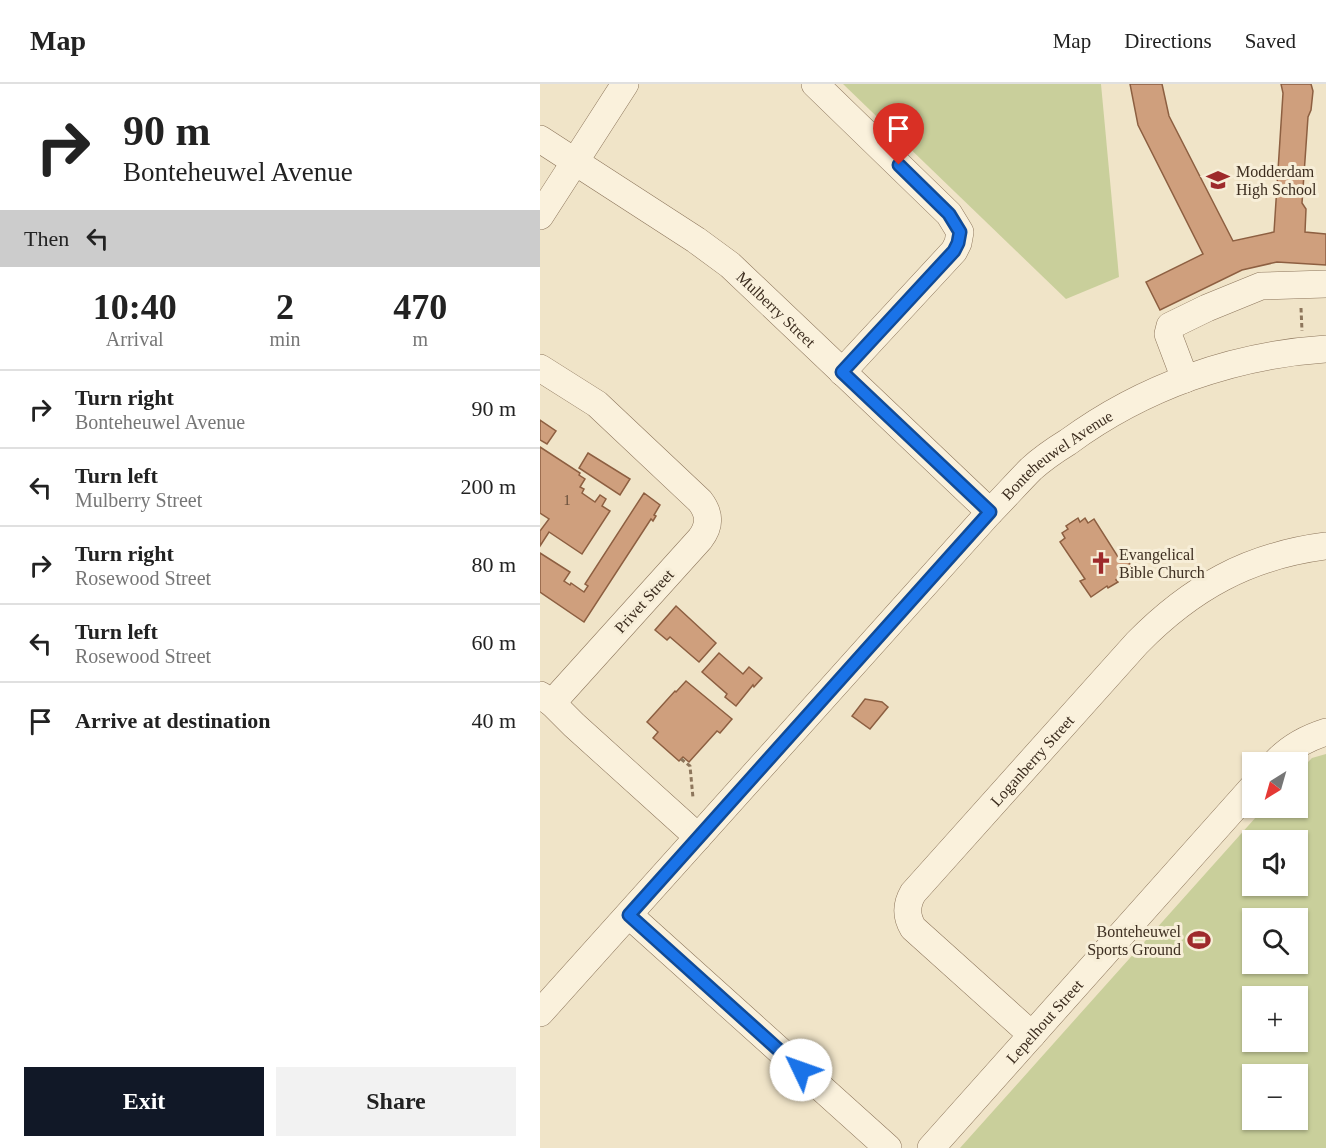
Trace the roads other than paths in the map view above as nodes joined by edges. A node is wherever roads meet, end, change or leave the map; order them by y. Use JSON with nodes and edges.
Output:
{"nodes":[{"id":1,"x":625,"y":84,"type":"edge"},
{"id":2,"x":815,"y":84,"type":"edge"},
{"id":3,"x":540,"y":139,"type":"edge"},
{"id":4,"x":575,"y":161,"type":"junction"},
{"id":5,"x":540,"y":216,"type":"edge"},
{"id":6,"x":1326,"y":284,"type":"edge"},
{"id":7,"x":1326,"y":349,"type":"edge"},
{"id":8,"x":540,"y":368,"type":"edge"},
{"id":9,"x":842,"y":372,"type":"junction"},
{"id":10,"x":1185,"y":380,"type":"junction"},
{"id":11,"x":990,"y":512,"type":"junction"},
{"id":12,"x":1326,"y":546,"type":"edge"},
{"id":13,"x":546,"y":699,"type":"edge"},
{"id":14,"x":1326,"y":732,"type":"edge"},
{"id":15,"x":1287,"y":752,"type":"edge"},
{"id":16,"x":1242,"y":799,"type":"edge"},
{"id":17,"x":698,"y":837,"type":"junction"},
{"id":18,"x":629,"y":915,"type":"junction"},
{"id":19,"x":546,"y":995,"type":"edge"},
{"id":20,"x":1032,"y":1035,"type":"junction"},
{"id":21,"x":888,"y":1148,"type":"edge"},
{"id":22,"x":931,"y":1148,"type":"edge"}],
"edges":[{"from":1,"to":4,"type":"street"},
{"from":2,"to":9,"type":"street"},
{"from":3,"to":4,"type":"street","name":"Mulberry Street"},
{"from":4,"to":5,"type":"street"},
{"from":4,"to":9,"type":"street","name":"Mulberry Street"},
{"from":6,"to":10,"type":"street"},
{"from":7,"to":10,"type":"street","name":"Bonteheuwel Avenue"},
{"from":8,"to":13,"type":"street","name":"Privet Street"},
{"from":9,"to":11,"type":"street","name":"Mulberry Street"},
{"from":10,"to":11,"type":"street","name":"Bonteheuwel Avenue"},
{"from":11,"to":17,"type":"street","name":"Bonteheuwel Avenue"},
{"from":12,"to":20,"type":"street","name":"Loganberry Street"},
{"from":13,"to":17,"type":"street","name":"Privet Street"},
{"from":14,"to":15,"type":"street"},
{"from":16,"to":20,"type":"street","name":"Lepelhout Street"},
{"from":17,"to":18,"type":"street","name":"Bonteheuwel Avenue"},
{"from":18,"to":19,"type":"street","name":"Bonteheuwel Avenue"},
{"from":18,"to":21,"type":"street"},
{"from":20,"to":22,"type":"street","name":"Lepelhout Street"}]}
